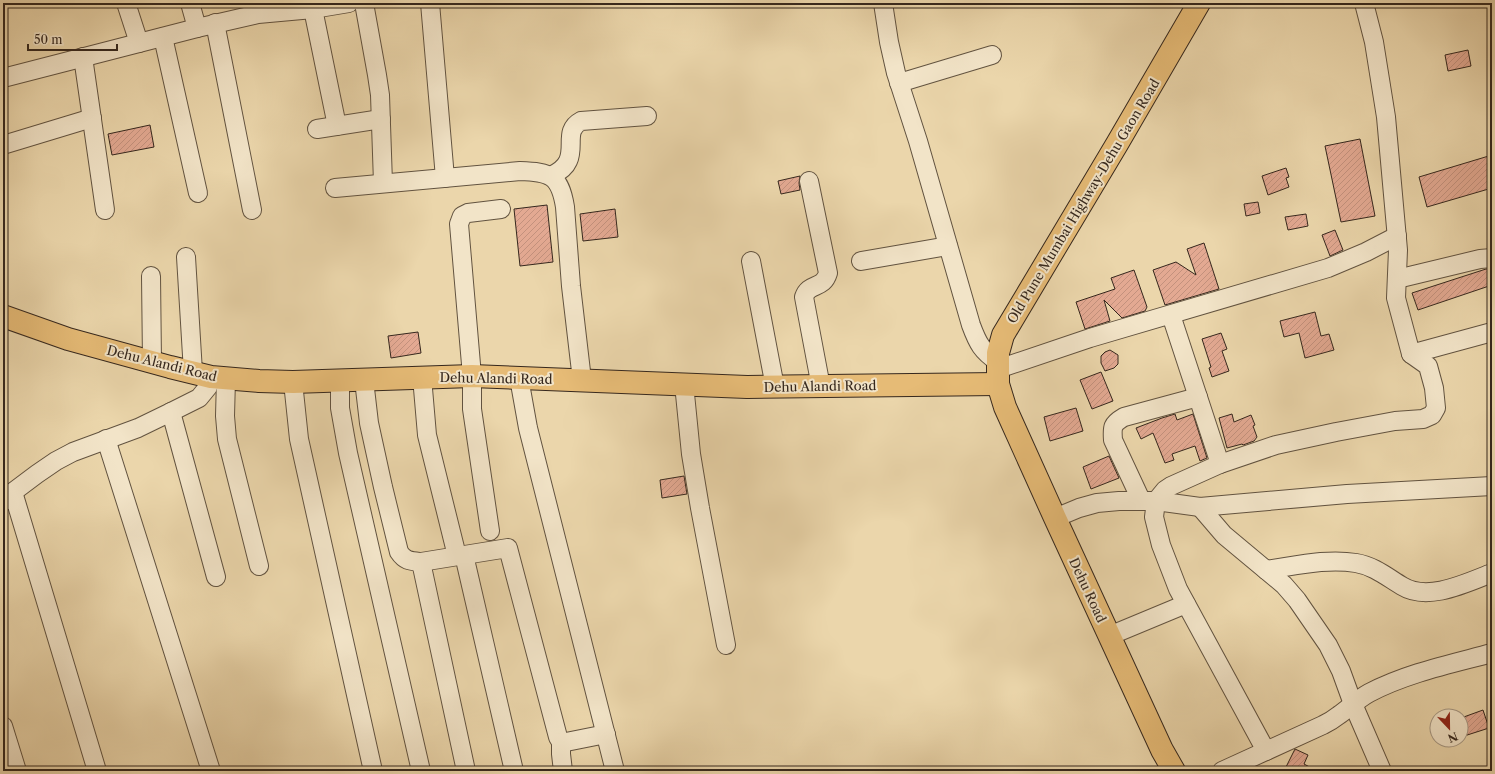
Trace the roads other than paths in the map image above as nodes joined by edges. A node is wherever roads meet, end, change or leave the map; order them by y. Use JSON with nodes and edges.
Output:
{"nodes":[{"id":1,"x":126,"y":3,"type":"edge"},
{"id":2,"x":190,"y":3,"type":"edge"},
{"id":3,"x":349,"y":3,"type":"edge"},
{"id":4,"x":364,"y":3,"type":"edge"},
{"id":5,"x":430,"y":3,"type":"edge"},
{"id":6,"x":883,"y":3,"type":"edge"},
{"id":7,"x":1199,"y":3,"type":"edge"},
{"id":8,"x":1364,"y":3,"type":"edge"},
{"id":9,"x":256,"y":8,"type":"edge"},
{"id":10,"x":313,"y":10,"type":"junction"},
{"id":11,"x":215,"y":24,"type":"junction"},
{"id":12,"x":197,"y":28,"type":"junction"},
{"id":13,"x":163,"y":37,"type":"junction"},
{"id":14,"x":139,"y":43,"type":"junction"},
{"id":15,"x":992,"y":55,"type":"dead end"},
{"id":16,"x":83,"y":57,"type":"junction"},
{"id":17,"x":3,"y":78,"type":"edge"},
{"id":18,"x":899,"y":83,"type":"junction"},
{"id":19,"x":647,"y":116,"type":"dead end"},
{"id":20,"x":92,"y":118,"type":"junction"},
{"id":21,"x":381,"y":119,"type":"junction"},
{"id":22,"x":337,"y":126,"type":"junction"},
{"id":23,"x":317,"y":129,"type":"dead end"},
{"id":24,"x":3,"y":145,"type":"edge"},
{"id":25,"x":551,"y":176,"type":"junction"},
{"id":26,"x":445,"y":178,"type":"junction"},
{"id":27,"x":809,"y":181,"type":"dead end"},
{"id":28,"x":383,"y":183,"type":"junction"},
{"id":29,"x":335,"y":188,"type":"dead end"},
{"id":30,"x":198,"y":193,"type":"dead end"},
{"id":31,"x":501,"y":209,"type":"dead end"},
{"id":32,"x":105,"y":210,"type":"dead end"},
{"id":33,"x":252,"y":210,"type":"dead end"},
{"id":34,"x":1397,"y":236,"type":"junction"},
{"id":35,"x":948,"y":246,"type":"junction"},
{"id":36,"x":186,"y":257,"type":"dead end"},
{"id":37,"x":1492,"y":258,"type":"edge"},
{"id":38,"x":751,"y":261,"type":"dead end"},
{"id":39,"x":861,"y":261,"type":"dead end"},
{"id":40,"x":151,"y":276,"type":"dead end"},
{"id":41,"x":1397,"y":278,"type":"junction"},
{"id":42,"x":1171,"y":315,"type":"junction"},
{"id":43,"x":3,"y":316,"type":"edge"},
{"id":44,"x":1492,"y":332,"type":"edge"},
{"id":45,"x":1411,"y":354,"type":"junction"},
{"id":46,"x":152,"y":362,"type":"junction"},
{"id":47,"x":998,"y":372,"type":"junction"},
{"id":48,"x":210,"y":376,"type":"junction"},
{"id":49,"x":472,"y":376,"type":"junction"},
{"id":50,"x":422,"y":377,"type":"junction"},
{"id":51,"x":518,"y":378,"type":"junction"},
{"id":52,"x":340,"y":380,"type":"junction"},
{"id":53,"x":364,"y":380,"type":"junction"},
{"id":54,"x":582,"y":380,"type":"junction"},
{"id":55,"x":293,"y":382,"type":"junction"},
{"id":56,"x":684,"y":384,"type":"junction"},
{"id":57,"x":775,"y":387,"type":"junction"},
{"id":58,"x":821,"y":387,"type":"junction"},
{"id":59,"x":1198,"y":397,"type":"junction"},
{"id":60,"x":1005,"y":407,"type":"joint"},
{"id":61,"x":172,"y":412,"type":"junction"},
{"id":62,"x":106,"y":438,"type":"junction"},
{"id":63,"x":1220,"y":464,"type":"junction"},
{"id":64,"x":1492,"y":486,"type":"edge"},
{"id":65,"x":8,"y":497,"type":"edge"},
{"id":66,"x":1149,"y":501,"type":"junction"},
{"id":67,"x":1200,"y":507,"type":"junction"},
{"id":68,"x":1055,"y":518,"type":"junction"},
{"id":69,"x":490,"y":531,"type":"dead end"},
{"id":70,"x":461,"y":556,"type":"junction"},
{"id":71,"x":421,"y":562,"type":"junction"},
{"id":72,"x":259,"y":566,"type":"dead end"},
{"id":73,"x":1266,"y":570,"type":"junction"},
{"id":74,"x":1492,"y":573,"type":"edge"},
{"id":75,"x":216,"y":577,"type":"dead end"},
{"id":76,"x":1186,"y":604,"type":"junction"},
{"id":77,"x":1109,"y":636,"type":"junction"},
{"id":78,"x":726,"y":646,"type":"dead end"},
{"id":79,"x":1492,"y":653,"type":"edge"},
{"id":80,"x":1353,"y":704,"type":"junction"},
{"id":81,"x":3,"y":726,"type":"edge"},
{"id":82,"x":606,"y":734,"type":"junction"},
{"id":83,"x":561,"y":742,"type":"junction"},
{"id":84,"x":1266,"y":751,"type":"junction"},
{"id":85,"x":17,"y":771,"type":"edge"},
{"id":86,"x":97,"y":771,"type":"edge"},
{"id":87,"x":211,"y":771,"type":"edge"},
{"id":88,"x":373,"y":771,"type":"edge"},
{"id":89,"x":422,"y":771,"type":"edge"},
{"id":90,"x":466,"y":771,"type":"edge"},
{"id":91,"x":514,"y":771,"type":"edge"},
{"id":92,"x":563,"y":771,"type":"edge"},
{"id":93,"x":615,"y":771,"type":"edge"},
{"id":94,"x":1174,"y":771,"type":"edge"},
{"id":95,"x":1222,"y":771,"type":"edge"},
{"id":96,"x":1382,"y":771,"type":"edge"}],
"edges":[{"from":1,"to":14,"type":"street"},
{"from":2,"to":12,"type":"street"},
{"from":3,"to":10,"type":"street"},
{"from":4,"to":21,"type":"street"},
{"from":5,"to":26,"type":"street"},
{"from":6,"to":18,"type":"street"},
{"from":7,"to":47,"type":"main road","name":"Old Pune Mumbai Highway-Dehu Gaon Road"},
{"from":8,"to":34,"type":"street"},
{"from":9,"to":10,"type":"street"},
{"from":9,"to":11,"type":"street"},
{"from":10,"to":22,"type":"street"},
{"from":11,"to":12,"type":"street"},
{"from":11,"to":33,"type":"street"},
{"from":12,"to":13,"type":"street"},
{"from":13,"to":14,"type":"street"},
{"from":13,"to":30,"type":"street"},
{"from":14,"to":16,"type":"street"},
{"from":15,"to":18,"type":"street"},
{"from":16,"to":17,"type":"street"},
{"from":16,"to":20,"type":"street"},
{"from":18,"to":35,"type":"street"},
{"from":19,"to":25,"type":"street"},
{"from":20,"to":24,"type":"street"},
{"from":20,"to":32,"type":"street"},
{"from":21,"to":22,"type":"street"},
{"from":21,"to":28,"type":"street"},
{"from":22,"to":23,"type":"street"},
{"from":25,"to":26,"type":"street"},
{"from":25,"to":54,"type":"street"},
{"from":26,"to":28,"type":"street"},
{"from":27,"to":58,"type":"street"},
{"from":28,"to":29,"type":"street"},
{"from":31,"to":49,"type":"street"},
{"from":34,"to":41,"type":"street"},
{"from":34,"to":42,"type":"street"},
{"from":35,"to":39,"type":"street"},
{"from":35,"to":47,"type":"street"},
{"from":36,"to":48,"type":"street"},
{"from":37,"to":41,"type":"street"},
{"from":38,"to":57,"type":"street"},
{"from":40,"to":46,"type":"street"},
{"from":41,"to":45,"type":"street"},
{"from":42,"to":47,"type":"street"},
{"from":42,"to":59,"type":"street"},
{"from":43,"to":46,"type":"main road","name":"Dehu Alandi Road"},
{"from":44,"to":45,"type":"street"},
{"from":45,"to":63,"type":"street"},
{"from":46,"to":48,"type":"main road","name":"Dehu Alandi Road"},
{"from":47,"to":58,"type":"main road","name":"Dehu Alandi Road"},
{"from":47,"to":60,"type":"main road","name":"Old Pune Mumbai Highway-Dehu Gaon Road"},
{"from":48,"to":55,"type":"main road","name":"Dehu Alandi Road"},
{"from":48,"to":61,"type":"street"},
{"from":48,"to":72,"type":"street"},
{"from":49,"to":50,"type":"main road","name":"Dehu Alandi Road"},
{"from":49,"to":51,"type":"main road","name":"Dehu Alandi Road"},
{"from":49,"to":69,"type":"street"},
{"from":50,"to":53,"type":"main road","name":"Dehu Alandi Road"},
{"from":50,"to":70,"type":"street"},
{"from":51,"to":54,"type":"main road","name":"Dehu Alandi Road"},
{"from":51,"to":82,"type":"street"},
{"from":52,"to":53,"type":"main road","name":"Dehu Alandi Road"},
{"from":52,"to":55,"type":"main road","name":"Dehu Alandi Road"},
{"from":52,"to":89,"type":"street"},
{"from":53,"to":71,"type":"street"},
{"from":54,"to":56,"type":"main road","name":"Dehu Alandi Road"},
{"from":55,"to":88,"type":"street"},
{"from":56,"to":57,"type":"main road","name":"Dehu Alandi Road"},
{"from":56,"to":78,"type":"street"},
{"from":57,"to":58,"type":"main road","name":"Dehu Alandi Road"},
{"from":59,"to":63,"type":"street"},
{"from":59,"to":66,"type":"street"},
{"from":60,"to":68,"type":"main road","name":"Dehu Road"},
{"from":61,"to":62,"type":"street"},
{"from":61,"to":75,"type":"street"},
{"from":62,"to":65,"type":"street"},
{"from":62,"to":87,"type":"street"},
{"from":63,"to":66,"type":"street"},
{"from":64,"to":67,"type":"street"},
{"from":65,"to":86,"type":"street"},
{"from":66,"to":67,"type":"street"},
{"from":66,"to":68,"type":"street"},
{"from":66,"to":76,"type":"street"},
{"from":67,"to":73,"type":"street"},
{"from":68,"to":77,"type":"main road","name":"Dehu Road"},
{"from":70,"to":71,"type":"street"},
{"from":70,"to":83,"type":"street"},
{"from":70,"to":91,"type":"street"},
{"from":71,"to":90,"type":"street"},
{"from":73,"to":74,"type":"street"},
{"from":73,"to":80,"type":"street"},
{"from":76,"to":77,"type":"street"},
{"from":76,"to":84,"type":"street"},
{"from":77,"to":94,"type":"main road","name":"Dehu Road"},
{"from":79,"to":80,"type":"street"},
{"from":80,"to":84,"type":"street"},
{"from":80,"to":96,"type":"street"},
{"from":81,"to":85,"type":"street"},
{"from":82,"to":83,"type":"street"},
{"from":82,"to":93,"type":"street"},
{"from":83,"to":92,"type":"street"},
{"from":84,"to":95,"type":"street"}]}
